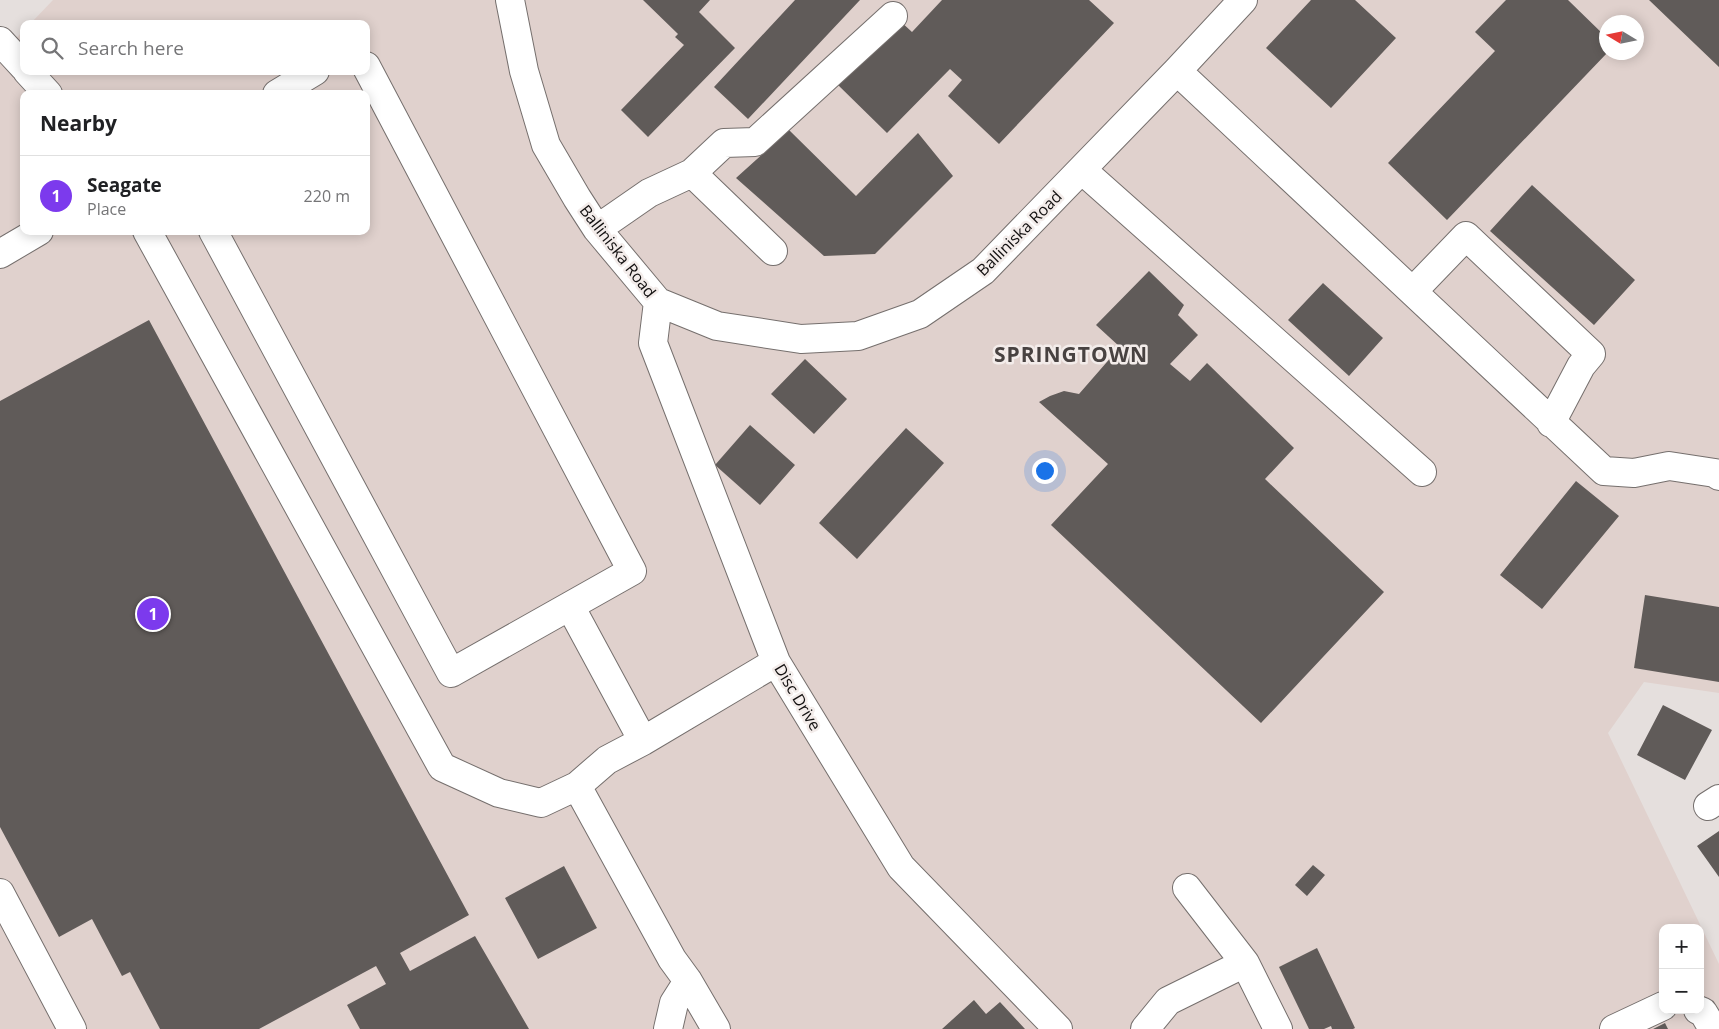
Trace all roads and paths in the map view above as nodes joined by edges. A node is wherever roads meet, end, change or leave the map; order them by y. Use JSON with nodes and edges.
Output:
{"nodes":[{"id":1,"x":510,"y":0,"type":"edge"},
{"id":2,"x":1243,"y":0,"type":"edge"},
{"id":3,"x":893,"y":16,"type":"dead end"},
{"id":4,"x":0,"y":41,"type":"edge"},
{"id":5,"x":20,"y":63,"type":"edge"},
{"id":6,"x":1177,"y":71,"type":"junction"},
{"id":7,"x":370,"y":74,"type":"edge"},
{"id":8,"x":31,"y":75,"type":"edge"},
{"id":9,"x":308,"y":75,"type":"edge"},
{"id":10,"x":44,"y":90,"type":"edge"},
{"id":11,"x":284,"y":90,"type":"edge"},
{"id":12,"x":1082,"y":170,"type":"junction"},
{"id":13,"x":692,"y":173,"type":"junction"},
{"id":14,"x":597,"y":229,"type":"junction"},
{"id":15,"x":32,"y":235,"type":"edge"},
{"id":16,"x":149,"y":235,"type":"edge"},
{"id":17,"x":215,"y":235,"type":"edge"},
{"id":18,"x":773,"y":251,"type":"dead end"},
{"id":19,"x":0,"y":254,"type":"edge"},
{"id":20,"x":1413,"y":290,"type":"junction"},
{"id":21,"x":658,"y":302,"type":"junction"},
{"id":22,"x":1551,"y":423,"type":"junction"},
{"id":23,"x":1422,"y":472,"type":"dead end"},
{"id":24,"x":1719,"y":476,"type":"edge"},
{"id":25,"x":570,"y":606,"type":"junction"},
{"id":26,"x":776,"y":662,"type":"junction"},
{"id":27,"x":643,"y":741,"type":"junction"},
{"id":28,"x":577,"y":786,"type":"junction"},
{"id":29,"x":1187,"y":888,"type":"dead end"},
{"id":30,"x":0,"y":893,"type":"edge"},
{"id":31,"x":1245,"y":963,"type":"junction"},
{"id":32,"x":688,"y":982,"type":"junction"},
{"id":33,"x":1659,"y":1008,"type":"edge"},
{"id":34,"x":1704,"y":1014,"type":"edge"},
{"id":35,"x":72,"y":1029,"type":"edge"},
{"id":36,"x":668,"y":1029,"type":"edge"},
{"id":37,"x":716,"y":1029,"type":"edge"},
{"id":38,"x":1058,"y":1029,"type":"edge"},
{"id":39,"x":1145,"y":1029,"type":"edge"},
{"id":40,"x":1278,"y":1029,"type":"edge"},
{"id":41,"x":1614,"y":1029,"type":"edge"},
{"id":42,"x":1713,"y":1029,"type":"edge"}],
"edges":[{"from":1,"to":14,"type":"street","name":"Balliniska Road"},
{"from":2,"to":6,"type":"street","name":"Balliniska Road"},
{"from":3,"to":13,"type":"street"},
{"from":4,"to":5,"type":"street"},
{"from":6,"to":12,"type":"street","name":"Balliniska Road"},
{"from":6,"to":20,"type":"street"},
{"from":7,"to":25,"type":"street"},
{"from":8,"to":10,"type":"street"},
{"from":9,"to":11,"type":"street"},
{"from":12,"to":21,"type":"street","name":"Balliniska Road"},
{"from":12,"to":23,"type":"street"},
{"from":13,"to":14,"type":"street"},
{"from":13,"to":18,"type":"street"},
{"from":14,"to":21,"type":"street","name":"Balliniska Road"},
{"from":15,"to":19,"type":"street"},
{"from":16,"to":28,"type":"street"},
{"from":17,"to":25,"type":"street"},
{"from":20,"to":22,"type":"street"},
{"from":20,"to":22,"type":"street"},
{"from":21,"to":26,"type":"street","name":"Disc Drive"},
{"from":22,"to":24,"type":"street"},
{"from":25,"to":27,"type":"street"},
{"from":26,"to":27,"type":"street"},
{"from":26,"to":38,"type":"street","name":"Disc Drive"},
{"from":27,"to":28,"type":"street"},
{"from":28,"to":32,"type":"street"},
{"from":29,"to":31,"type":"street"},
{"from":30,"to":35,"type":"street"},
{"from":31,"to":39,"type":"street"},
{"from":31,"to":40,"type":"street"},
{"from":32,"to":36,"type":"street"},
{"from":32,"to":37,"type":"street"},
{"from":33,"to":41,"type":"street"},
{"from":34,"to":42,"type":"street"}]}
